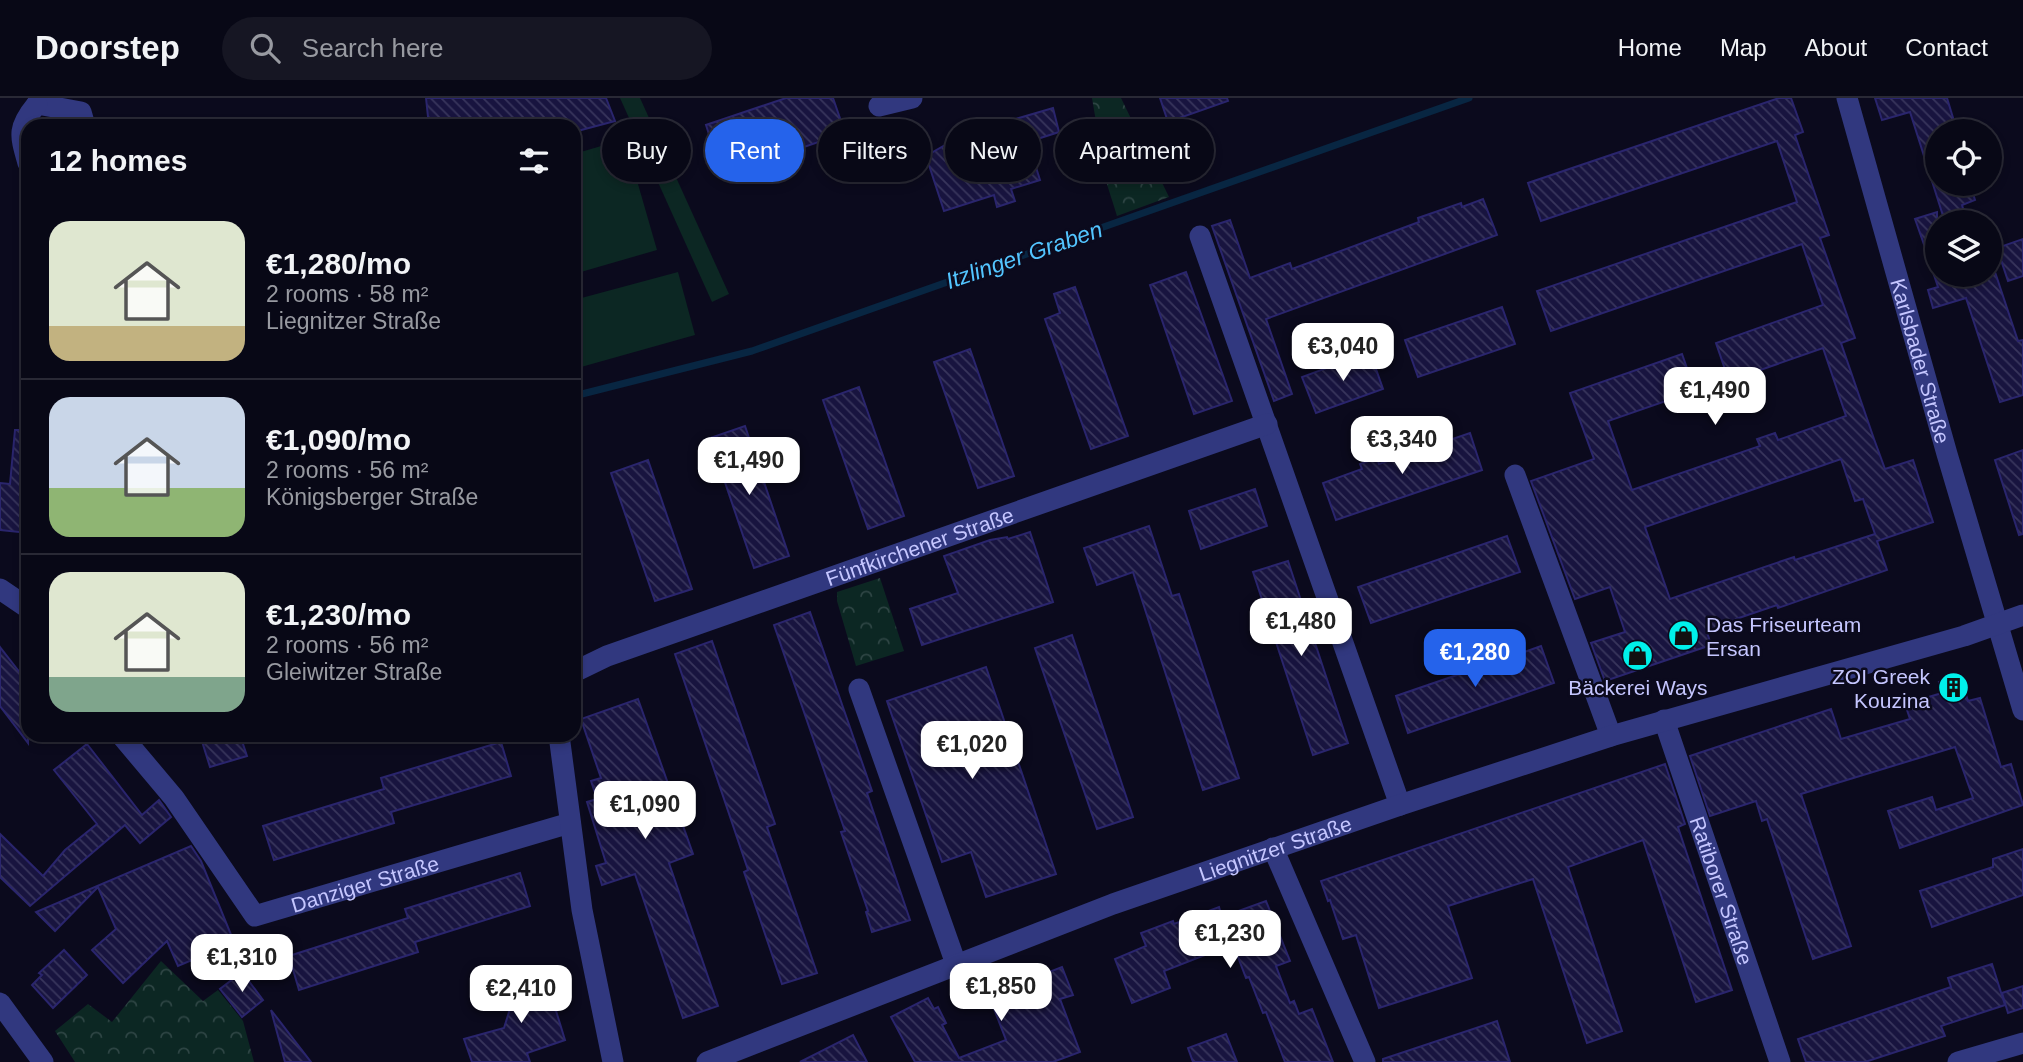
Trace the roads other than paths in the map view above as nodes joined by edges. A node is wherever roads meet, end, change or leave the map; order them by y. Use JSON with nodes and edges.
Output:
{"nodes":[{"id":1,"x":912,"y":98,"type":"edge"},
{"id":2,"x":1847,"y":98,"type":"edge"},
{"id":3,"x":36,"y":101,"type":"edge"},
{"id":4,"x":879,"y":106,"type":"dead end"},
{"id":5,"x":25,"y":119,"type":"edge"},
{"id":6,"x":83,"y":119,"type":"edge"},
{"id":7,"x":1200,"y":236,"type":"dead end"},
{"id":8,"x":1267,"y":424,"type":"junction"},
{"id":9,"x":1515,"y":475,"type":"dead end"},
{"id":10,"x":0,"y":589,"type":"edge"},
{"id":11,"x":21,"y":603,"type":"edge"},
{"id":12,"x":2023,"y":615,"type":"edge"},
{"id":13,"x":1998,"y":624,"type":"junction"},
{"id":14,"x":581,"y":669,"type":"edge"},
{"id":15,"x":859,"y":689,"type":"dead end"},
{"id":16,"x":2023,"y":710,"type":"edge"},
{"id":17,"x":1664,"y":720,"type":"junction"},
{"id":18,"x":1611,"y":736,"type":"junction"},
{"id":19,"x":127,"y":742,"type":"edge"},
{"id":20,"x":560,"y":742,"type":"edge"},
{"id":21,"x":1400,"y":805,"type":"junction"},
{"id":22,"x":570,"y":824,"type":"junction"},
{"id":23,"x":1273,"y":848,"type":"junction"},
{"id":24,"x":956,"y":964,"type":"junction"},
{"id":25,"x":0,"y":1003,"type":"edge"},
{"id":26,"x":2023,"y":1043,"type":"edge"},
{"id":27,"x":43,"y":1062,"type":"edge"},
{"id":28,"x":613,"y":1062,"type":"edge"},
{"id":29,"x":707,"y":1062,"type":"edge"},
{"id":30,"x":1365,"y":1062,"type":"edge"},
{"id":31,"x":1780,"y":1062,"type":"edge"},
{"id":32,"x":1958,"y":1062,"type":"edge"}],
"edges":[{"from":1,"to":4,"type":"street"},
{"from":2,"to":13,"type":"street","name":"Karlsbader Straße"},
{"from":3,"to":5,"type":"street"},
{"from":3,"to":6,"type":"street"},
{"from":7,"to":8,"type":"street"},
{"from":8,"to":14,"type":"street","name":"Fünfkirchener Straße"},
{"from":8,"to":21,"type":"street"},
{"from":9,"to":18,"type":"street"},
{"from":10,"to":11,"type":"street"},
{"from":12,"to":13,"type":"street","name":"Liegnitzer Straße"},
{"from":13,"to":16,"type":"street","name":"Karlsbader Straße"},
{"from":13,"to":17,"type":"street","name":"Liegnitzer Straße"},
{"from":15,"to":24,"type":"street"},
{"from":17,"to":18,"type":"street","name":"Liegnitzer Straße"},
{"from":17,"to":31,"type":"street","name":"Ratiborer Straße"},
{"from":18,"to":21,"type":"street","name":"Liegnitzer Straße"},
{"from":19,"to":22,"type":"street","name":"Danziger Straße"},
{"from":20,"to":22,"type":"street"},
{"from":21,"to":23,"type":"street","name":"Liegnitzer Straße"},
{"from":22,"to":28,"type":"street"},
{"from":23,"to":24,"type":"street","name":"Liegnitzer Straße"},
{"from":23,"to":30,"type":"street"},
{"from":24,"to":29,"type":"street","name":"Liegnitzer Straße"},
{"from":25,"to":27,"type":"street"},
{"from":26,"to":32,"type":"street"}]}
